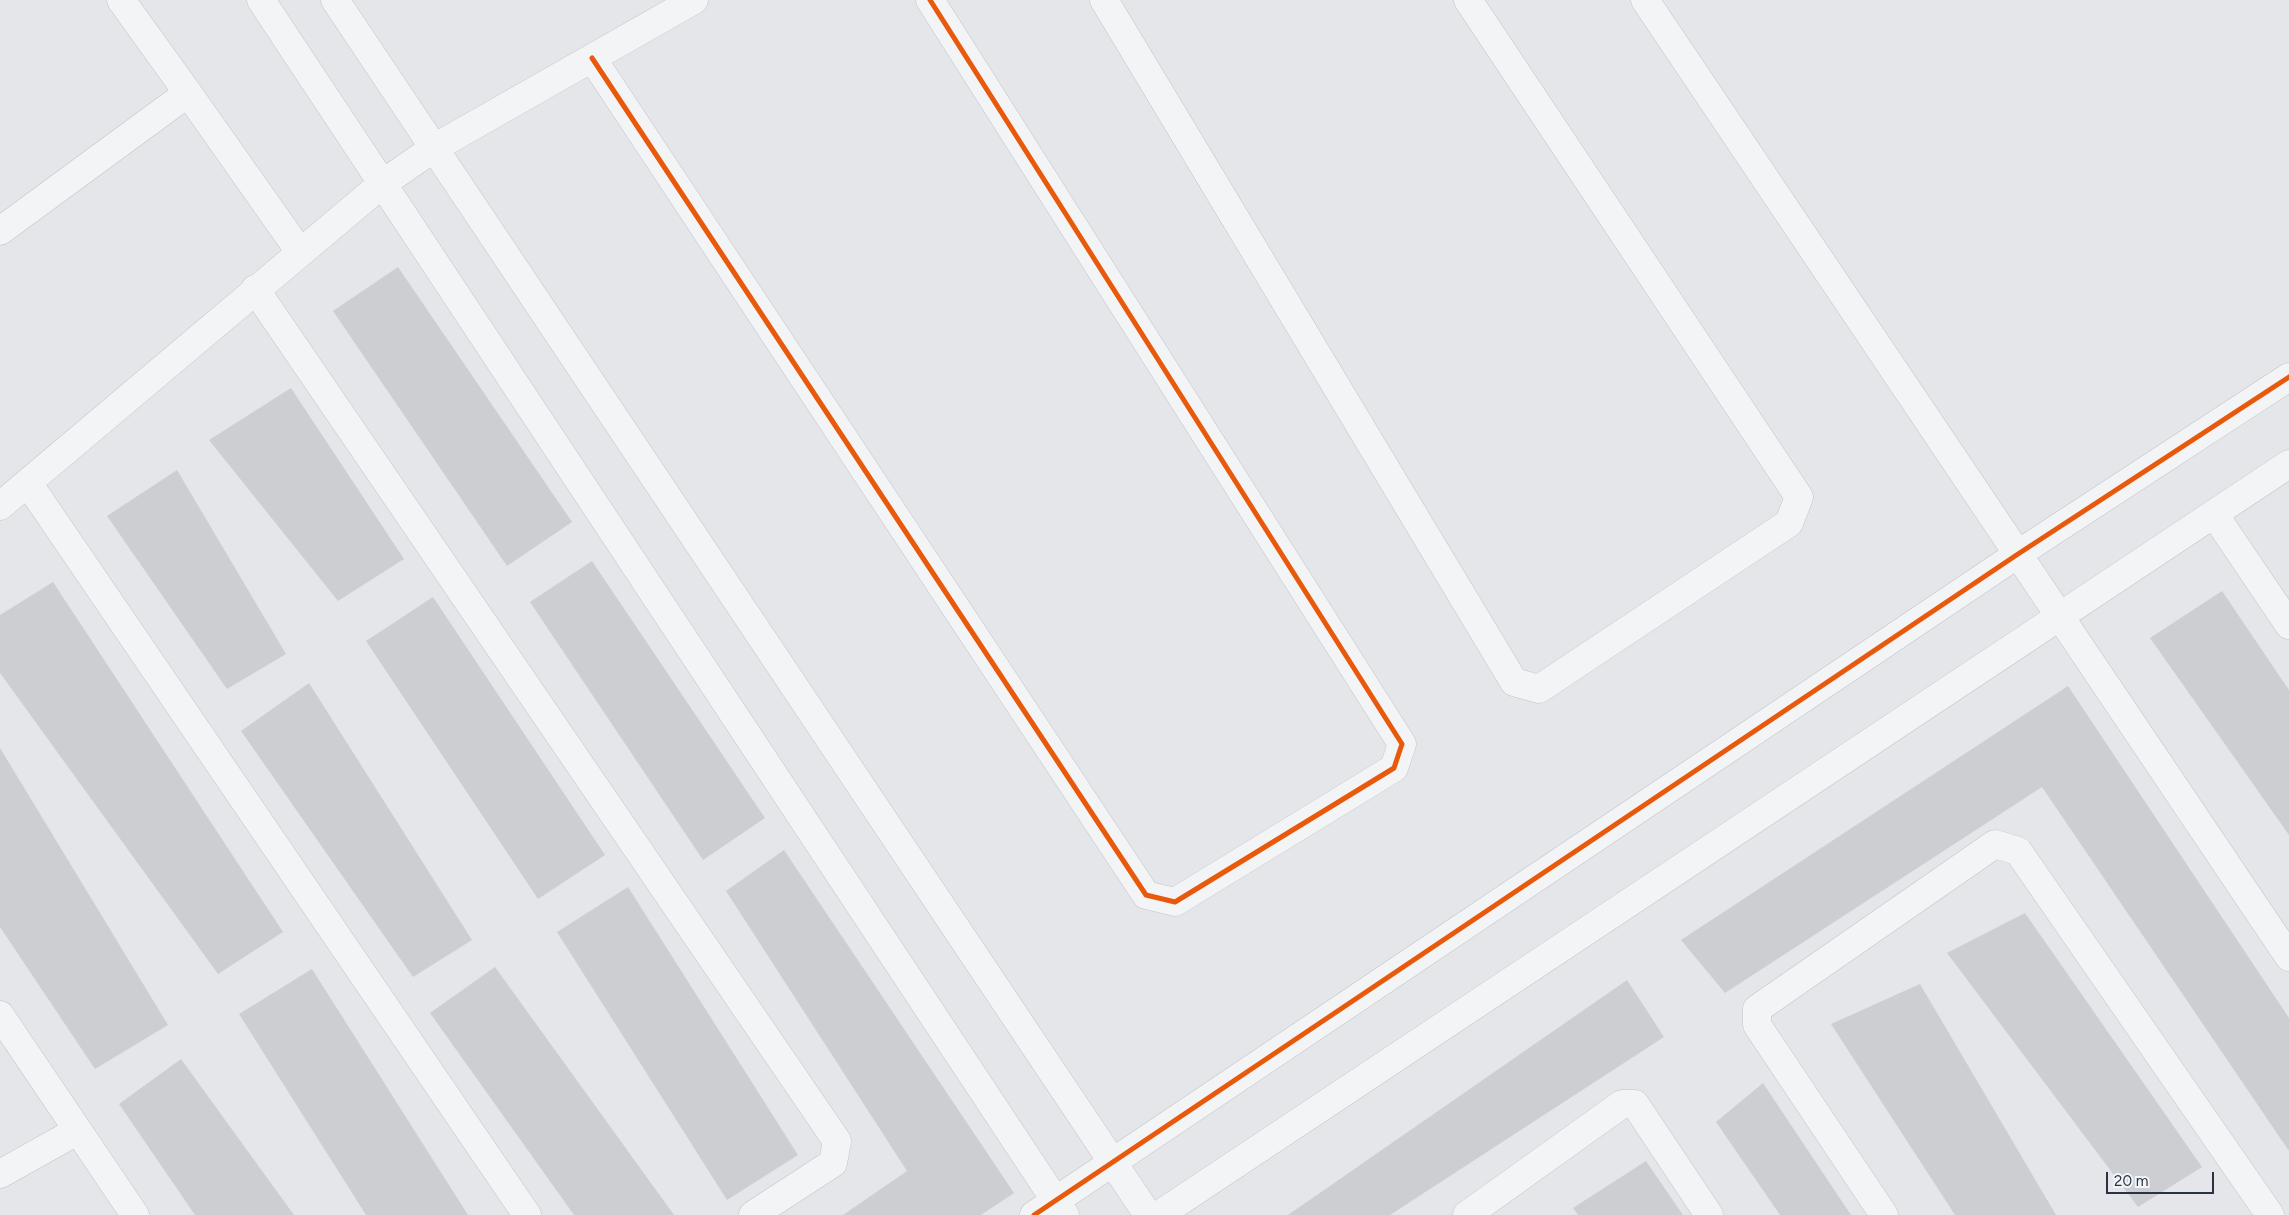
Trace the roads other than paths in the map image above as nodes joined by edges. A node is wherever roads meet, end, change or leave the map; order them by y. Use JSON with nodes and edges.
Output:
{"nodes":[{"id":1,"x":121,"y":0,"type":"edge"},
{"id":2,"x":261,"y":0,"type":"edge"},
{"id":3,"x":336,"y":0,"type":"edge"},
{"id":4,"x":694,"y":0,"type":"edge"},
{"id":5,"x":930,"y":0,"type":"edge"},
{"id":6,"x":1104,"y":0,"type":"edge"},
{"id":7,"x":1468,"y":0,"type":"edge"},
{"id":8,"x":1645,"y":0,"type":"edge"},
{"id":9,"x":592,"y":58,"type":"junction"},
{"id":10,"x":188,"y":93,"type":"junction"},
{"id":11,"x":434,"y":148,"type":"junction"},
{"id":12,"x":382,"y":184,"type":"junction"},
{"id":13,"x":0,"y":231,"type":"edge"},
{"id":14,"x":300,"y":252,"type":"junction"},
{"id":15,"x":255,"y":290,"type":"junction"},
{"id":16,"x":2289,"y":377,"type":"edge"},
{"id":17,"x":2289,"y":464,"type":"edge"},
{"id":18,"x":28,"y":482,"type":"junction"},
{"id":19,"x":0,"y":506,"type":"edge"},
{"id":20,"x":2214,"y":514,"type":"junction"},
{"id":21,"x":2018,"y":554,"type":"junction"},
{"id":22,"x":2059,"y":616,"type":"junction"},
{"id":23,"x":2289,"y":625,"type":"edge"},
{"id":24,"x":2289,"y":957,"type":"edge"},
{"id":25,"x":0,"y":1015,"type":"edge"},
{"id":26,"x":77,"y":1131,"type":"junction"},
{"id":27,"x":1113,"y":1162,"type":"junction"},
{"id":28,"x":0,"y":1174,"type":"edge"},
{"id":29,"x":1051,"y":1210,"type":"edge"},
{"id":30,"x":135,"y":1215,"type":"edge"},
{"id":31,"x":527,"y":1215,"type":"edge"},
{"id":32,"x":753,"y":1215,"type":"edge"},
{"id":33,"x":1148,"y":1215,"type":"edge"},
{"id":34,"x":1159,"y":1215,"type":"edge"},
{"id":35,"x":1467,"y":1215,"type":"edge"},
{"id":36,"x":1709,"y":1215,"type":"edge"},
{"id":37,"x":1884,"y":1215,"type":"edge"},
{"id":38,"x":2270,"y":1215,"type":"edge"}],
"edges":[{"from":1,"to":10,"type":"street"},
{"from":2,"to":12,"type":"street"},
{"from":3,"to":11,"type":"street"},
{"from":4,"to":9,"type":"street"},
{"from":5,"to":9,"type":"street"},
{"from":6,"to":7,"type":"street"},
{"from":8,"to":21,"type":"street"},
{"from":9,"to":11,"type":"street"},
{"from":10,"to":13,"type":"street"},
{"from":10,"to":14,"type":"street"},
{"from":11,"to":12,"type":"street"},
{"from":11,"to":27,"type":"street"},
{"from":12,"to":14,"type":"street"},
{"from":12,"to":29,"type":"street"},
{"from":14,"to":15,"type":"street"},
{"from":15,"to":18,"type":"street"},
{"from":15,"to":32,"type":"street"},
{"from":16,"to":21,"type":"street"},
{"from":17,"to":20,"type":"street"},
{"from":18,"to":19,"type":"street"},
{"from":18,"to":31,"type":"street"},
{"from":20,"to":22,"type":"street"},
{"from":20,"to":23,"type":"street"},
{"from":21,"to":22,"type":"street"},
{"from":21,"to":27,"type":"street"},
{"from":22,"to":24,"type":"street"},
{"from":22,"to":34,"type":"street"},
{"from":25,"to":26,"type":"street"},
{"from":26,"to":28,"type":"street"},
{"from":26,"to":30,"type":"street"},
{"from":27,"to":29,"type":"street"},
{"from":27,"to":33,"type":"street"},
{"from":35,"to":36,"type":"street"},
{"from":37,"to":38,"type":"street"}]}
